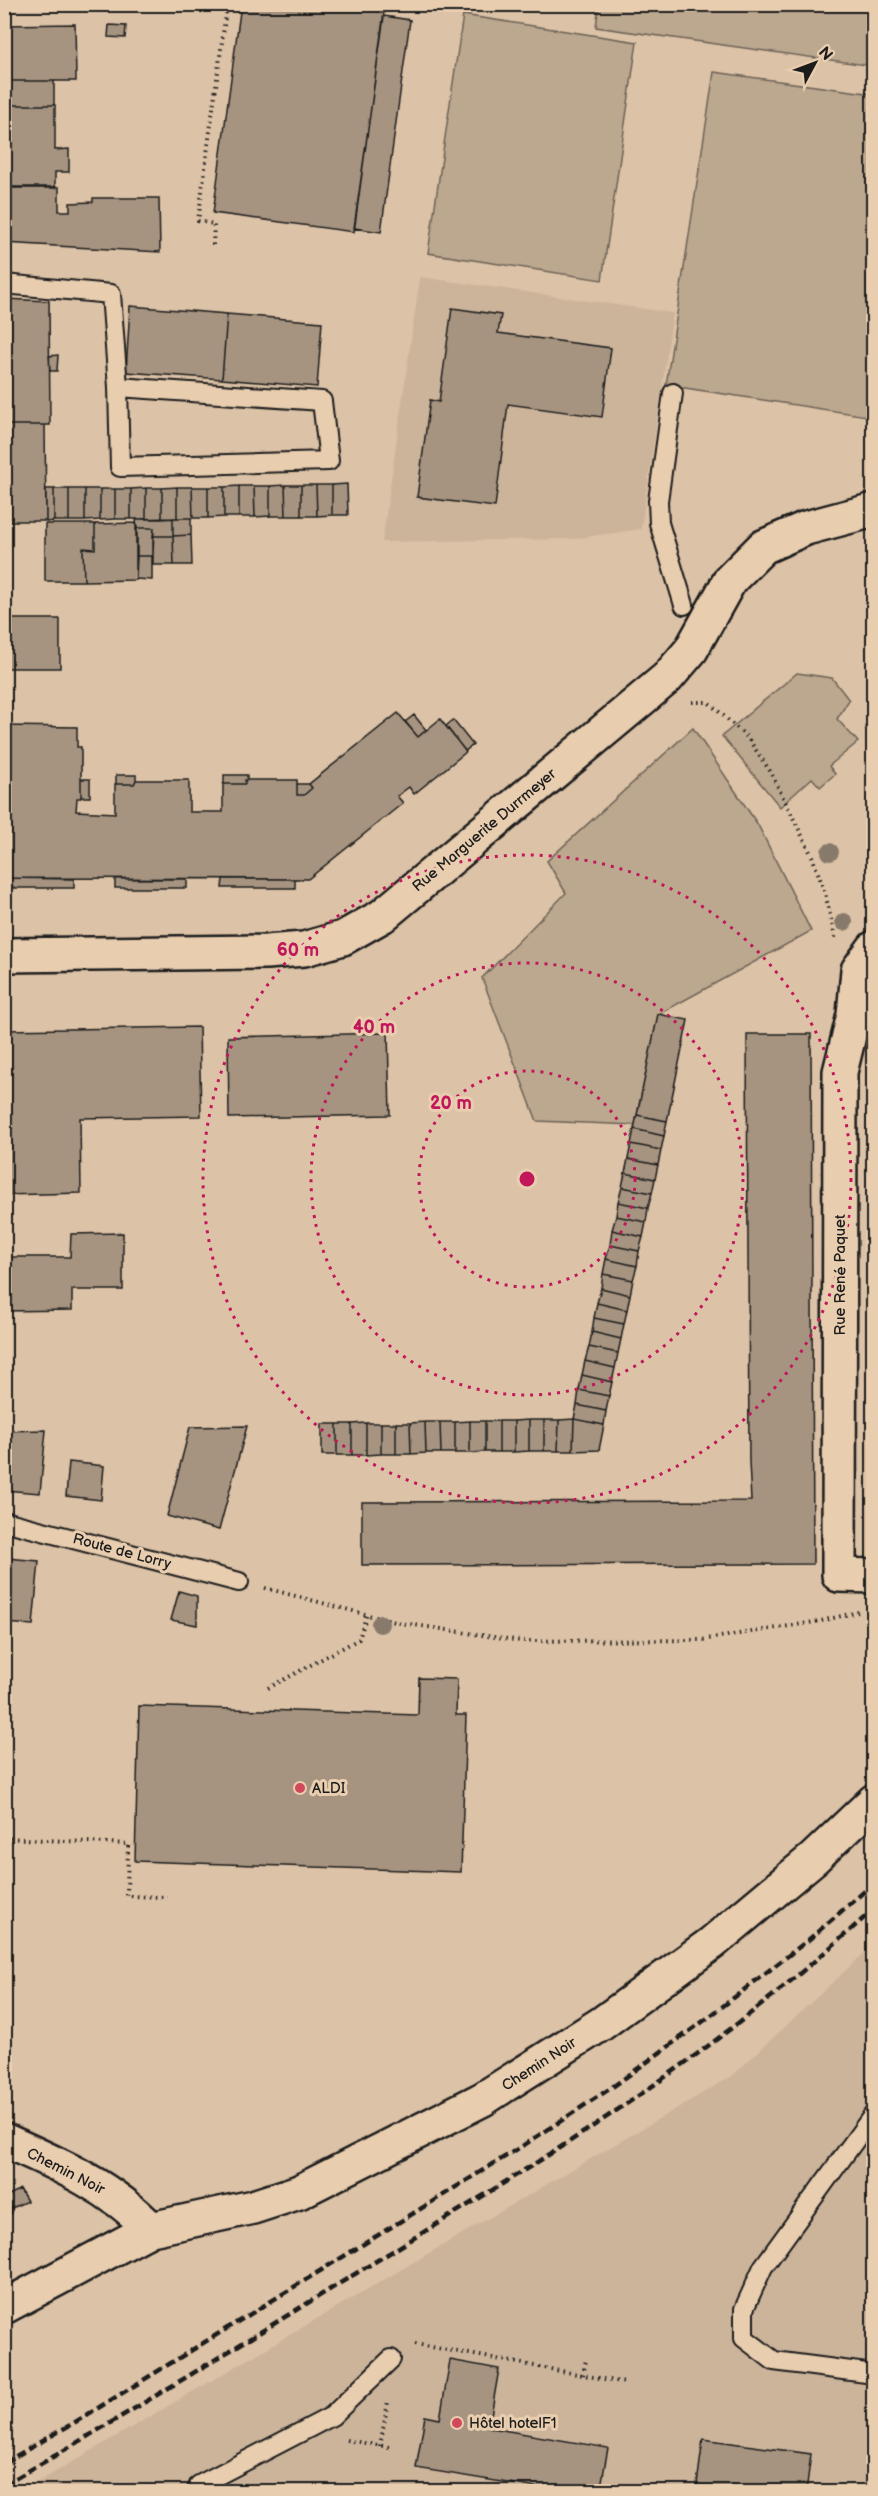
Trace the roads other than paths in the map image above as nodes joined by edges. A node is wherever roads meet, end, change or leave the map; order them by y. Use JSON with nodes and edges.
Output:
{"nodes":[{"id":1,"x":4,"y":284,"type":"edge"},
{"id":2,"x":118,"y":387,"type":"junction"},
{"id":3,"x":673,"y":393,"type":"dead end"},
{"id":4,"x":873,"y":510,"type":"edge"},
{"id":5,"x":684,"y":605,"type":"dead end"},
{"id":6,"x":873,"y":948,"type":"edge"},
{"id":7,"x":4,"y":956,"type":"edge"},
{"id":8,"x":4,"y":1521,"type":"edge"},
{"id":9,"x":873,"y":1576,"type":"edge"},
{"id":10,"x":239,"y":1582,"type":"road end"},
{"id":11,"x":873,"y":1801,"type":"edge"},
{"id":12,"x":873,"y":2114,"type":"edge"},
{"id":13,"x":4,"y":2140,"type":"edge"},
{"id":14,"x":151,"y":2229,"type":"junction"},
{"id":15,"x":13,"y":2298,"type":"edge"},
{"id":16,"x":391,"y":2359,"type":"dead end"},
{"id":17,"x":873,"y":2374,"type":"edge"},
{"id":18,"x":196,"y":2492,"type":"edge"}],
"edges":[{"from":1,"to":2,"type":"lane"},
{"from":2,"to":2,"type":"lane"},
{"from":3,"to":5,"type":"lane"},
{"from":4,"to":7,"type":"street","name":"Rue Marguerite Durrmeyer"},
{"from":6,"to":9,"type":"street","name":"Rue René Paquet"},
{"from":8,"to":10,"type":"lane","name":"Route de Lorry"},
{"from":11,"to":14,"type":"street","name":"Chemin Noir"},
{"from":12,"to":17,"type":"lane"},
{"from":13,"to":14,"type":"street","name":"Chemin Noir"},
{"from":14,"to":15,"type":"street","name":"Chemin Noir"},
{"from":16,"to":18,"type":"lane"}]}
